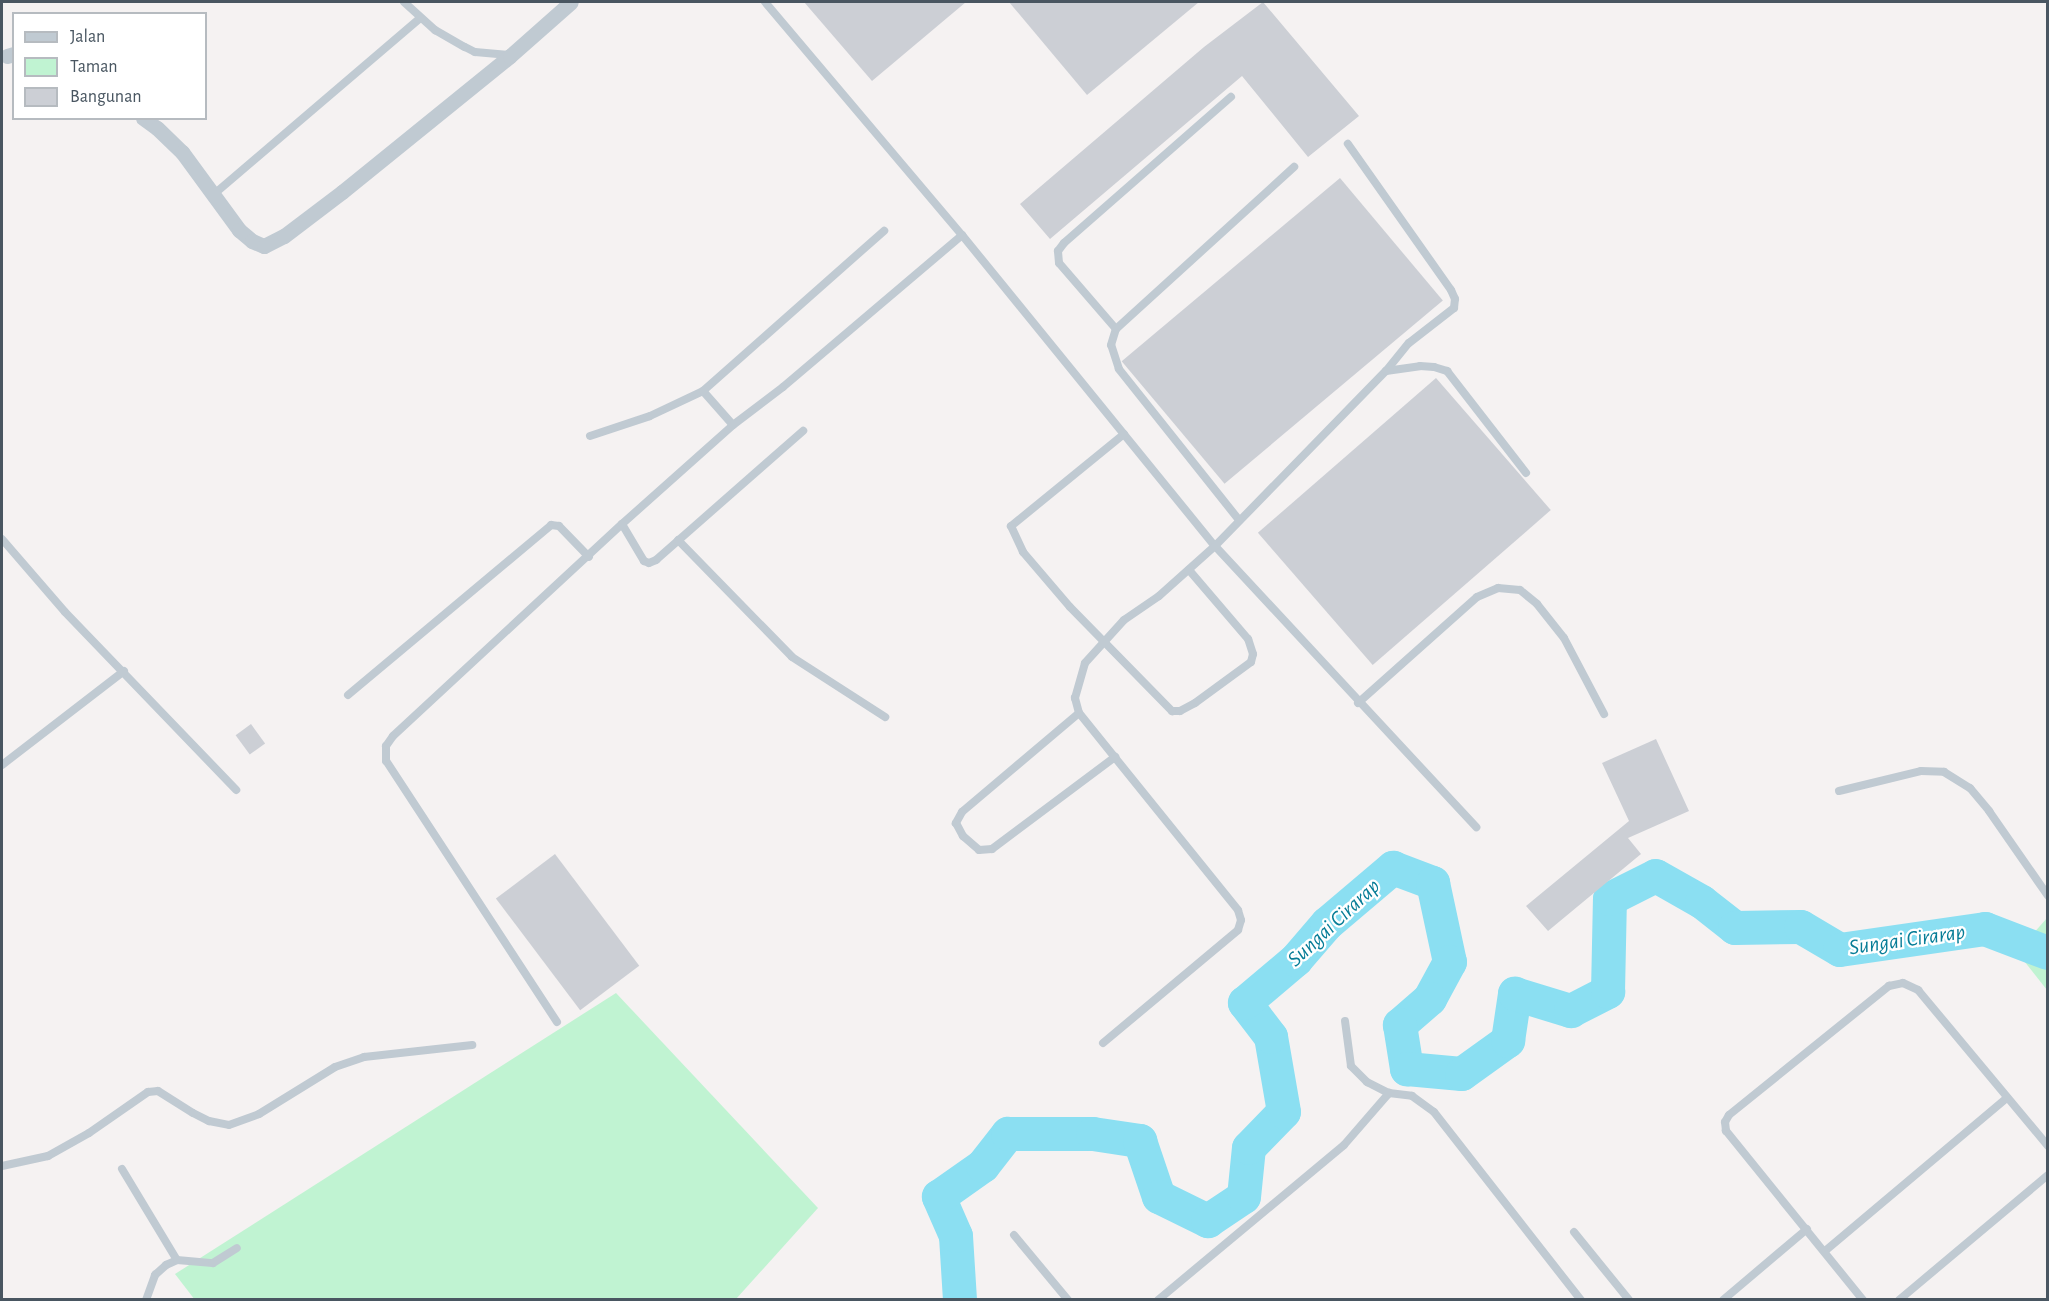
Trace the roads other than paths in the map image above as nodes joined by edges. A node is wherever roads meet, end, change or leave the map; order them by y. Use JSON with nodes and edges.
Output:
{"nodes":[{"id":1,"x":404,"y":2,"type":"edge"},
{"id":2,"x":571,"y":2,"type":"edge"},
{"id":3,"x":765,"y":2,"type":"edge"},
{"id":4,"x":420,"y":18,"type":"junction"},
{"id":5,"x":510,"y":56,"type":"junction"},
{"id":6,"x":1231,"y":98,"type":"dead end"},
{"id":7,"x":146,"y":120,"type":"edge"},
{"id":8,"x":1348,"y":144,"type":"dead end"},
{"id":9,"x":1294,"y":167,"type":"dead end"},
{"id":10,"x":213,"y":195,"type":"junction"},
{"id":11,"x":884,"y":231,"type":"dead end"},
{"id":12,"x":962,"y":235,"type":"junction"},
{"id":13,"x":1116,"y":329,"type":"junction"},
{"id":14,"x":1386,"y":371,"type":"junction"},
{"id":15,"x":703,"y":391,"type":"junction"},
{"id":16,"x":733,"y":425,"type":"junction"},
{"id":17,"x":803,"y":431,"type":"dead end"},
{"id":18,"x":1124,"y":434,"type":"junction"},
{"id":19,"x":590,"y":436,"type":"dead end"},
{"id":20,"x":1526,"y":473,"type":"dead end"},
{"id":21,"x":1239,"y":520,"type":"junction"},
{"id":22,"x":622,"y":524,"type":"junction"},
{"id":23,"x":2,"y":539,"type":"edge"},
{"id":24,"x":678,"y":540,"type":"junction"},
{"id":25,"x":1215,"y":546,"type":"junction"},
{"id":26,"x":589,"y":557,"type":"junction"},
{"id":27,"x":1189,"y":570,"type":"junction"},
{"id":28,"x":1103,"y":641,"type":"junction"},
{"id":29,"x":124,"y":671,"type":"junction"},
{"id":30,"x":348,"y":695,"type":"dead end"},
{"id":31,"x":1358,"y":703,"type":"junction"},
{"id":32,"x":1079,"y":713,"type":"junction"},
{"id":33,"x":1604,"y":714,"type":"dead end"},
{"id":34,"x":885,"y":717,"type":"dead end"},
{"id":35,"x":1115,"y":757,"type":"junction"},
{"id":36,"x":2,"y":765,"type":"edge"},
{"id":37,"x":236,"y":790,"type":"dead end"},
{"id":38,"x":1839,"y":791,"type":"dead end"},
{"id":39,"x":1476,"y":827,"type":"dead end"},
{"id":40,"x":2048,"y":896,"type":"edge"},
{"id":41,"x":1345,"y":1021,"type":"dead end"},
{"id":42,"x":556,"y":1022,"type":"dead end"},
{"id":43,"x":1103,"y":1043,"type":"dead end"},
{"id":44,"x":472,"y":1045,"type":"dead end"},
{"id":45,"x":1389,"y":1093,"type":"junction"},
{"id":46,"x":2007,"y":1098,"type":"junction"},
{"id":47,"x":2048,"y":1146,"type":"edge"},
{"id":48,"x":2,"y":1166,"type":"edge"},
{"id":49,"x":122,"y":1169,"type":"dead end"},
{"id":50,"x":2048,"y":1175,"type":"edge"},
{"id":51,"x":1807,"y":1228,"type":"junction"},
{"id":52,"x":1574,"y":1232,"type":"dead end"},
{"id":53,"x":1014,"y":1234,"type":"dead end"},
{"id":54,"x":237,"y":1248,"type":"dead end"},
{"id":55,"x":1825,"y":1251,"type":"junction"},
{"id":56,"x":177,"y":1260,"type":"junction"},
{"id":57,"x":146,"y":1299,"type":"edge"},
{"id":58,"x":1068,"y":1299,"type":"edge"},
{"id":59,"x":1158,"y":1299,"type":"edge"},
{"id":60,"x":1581,"y":1299,"type":"edge"},
{"id":61,"x":1629,"y":1299,"type":"edge"},
{"id":62,"x":1723,"y":1299,"type":"edge"},
{"id":63,"x":1863,"y":1299,"type":"edge"},
{"id":64,"x":1899,"y":1299,"type":"edge"}],
"edges":[{"from":1,"to":4,"type":"lane"},
{"from":2,"to":5,"type":"street"},
{"from":3,"to":12,"type":"lane"},
{"from":4,"to":5,"type":"lane"},
{"from":4,"to":10,"type":"lane"},
{"from":5,"to":10,"type":"street"},
{"from":6,"to":13,"type":"lane"},
{"from":7,"to":10,"type":"street"},
{"from":8,"to":14,"type":"lane"},
{"from":9,"to":13,"type":"lane"},
{"from":11,"to":15,"type":"lane"},
{"from":12,"to":16,"type":"lane"},
{"from":12,"to":18,"type":"lane"},
{"from":13,"to":21,"type":"lane"},
{"from":14,"to":20,"type":"lane"},
{"from":14,"to":21,"type":"lane"},
{"from":15,"to":16,"type":"lane"},
{"from":15,"to":19,"type":"lane"},
{"from":16,"to":22,"type":"lane"},
{"from":17,"to":24,"type":"lane"},
{"from":18,"to":25,"type":"lane"},
{"from":18,"to":28,"type":"lane"},
{"from":21,"to":25,"type":"lane"},
{"from":22,"to":24,"type":"lane"},
{"from":22,"to":26,"type":"lane"},
{"from":23,"to":29,"type":"lane"},
{"from":24,"to":34,"type":"lane"},
{"from":25,"to":27,"type":"lane"},
{"from":25,"to":31,"type":"lane"},
{"from":26,"to":30,"type":"lane"},
{"from":26,"to":42,"type":"lane"},
{"from":27,"to":28,"type":"lane"},
{"from":27,"to":28,"type":"lane"},
{"from":28,"to":32,"type":"lane"},
{"from":29,"to":36,"type":"lane"},
{"from":29,"to":37,"type":"lane"},
{"from":31,"to":33,"type":"lane"},
{"from":31,"to":39,"type":"lane"},
{"from":32,"to":35,"type":"lane"},
{"from":32,"to":35,"type":"lane"},
{"from":35,"to":43,"type":"lane"},
{"from":38,"to":40,"type":"lane"},
{"from":41,"to":45,"type":"lane"},
{"from":44,"to":48,"type":"lane"},
{"from":45,"to":59,"type":"lane"},
{"from":45,"to":60,"type":"lane"},
{"from":46,"to":47,"type":"lane"},
{"from":46,"to":51,"type":"lane"},
{"from":46,"to":55,"type":"lane"},
{"from":49,"to":56,"type":"lane"},
{"from":50,"to":64,"type":"lane"},
{"from":51,"to":55,"type":"lane"},
{"from":51,"to":62,"type":"lane"},
{"from":52,"to":61,"type":"lane"},
{"from":53,"to":58,"type":"lane"},
{"from":54,"to":56,"type":"lane"},
{"from":55,"to":63,"type":"lane"},
{"from":56,"to":57,"type":"lane"}]}
